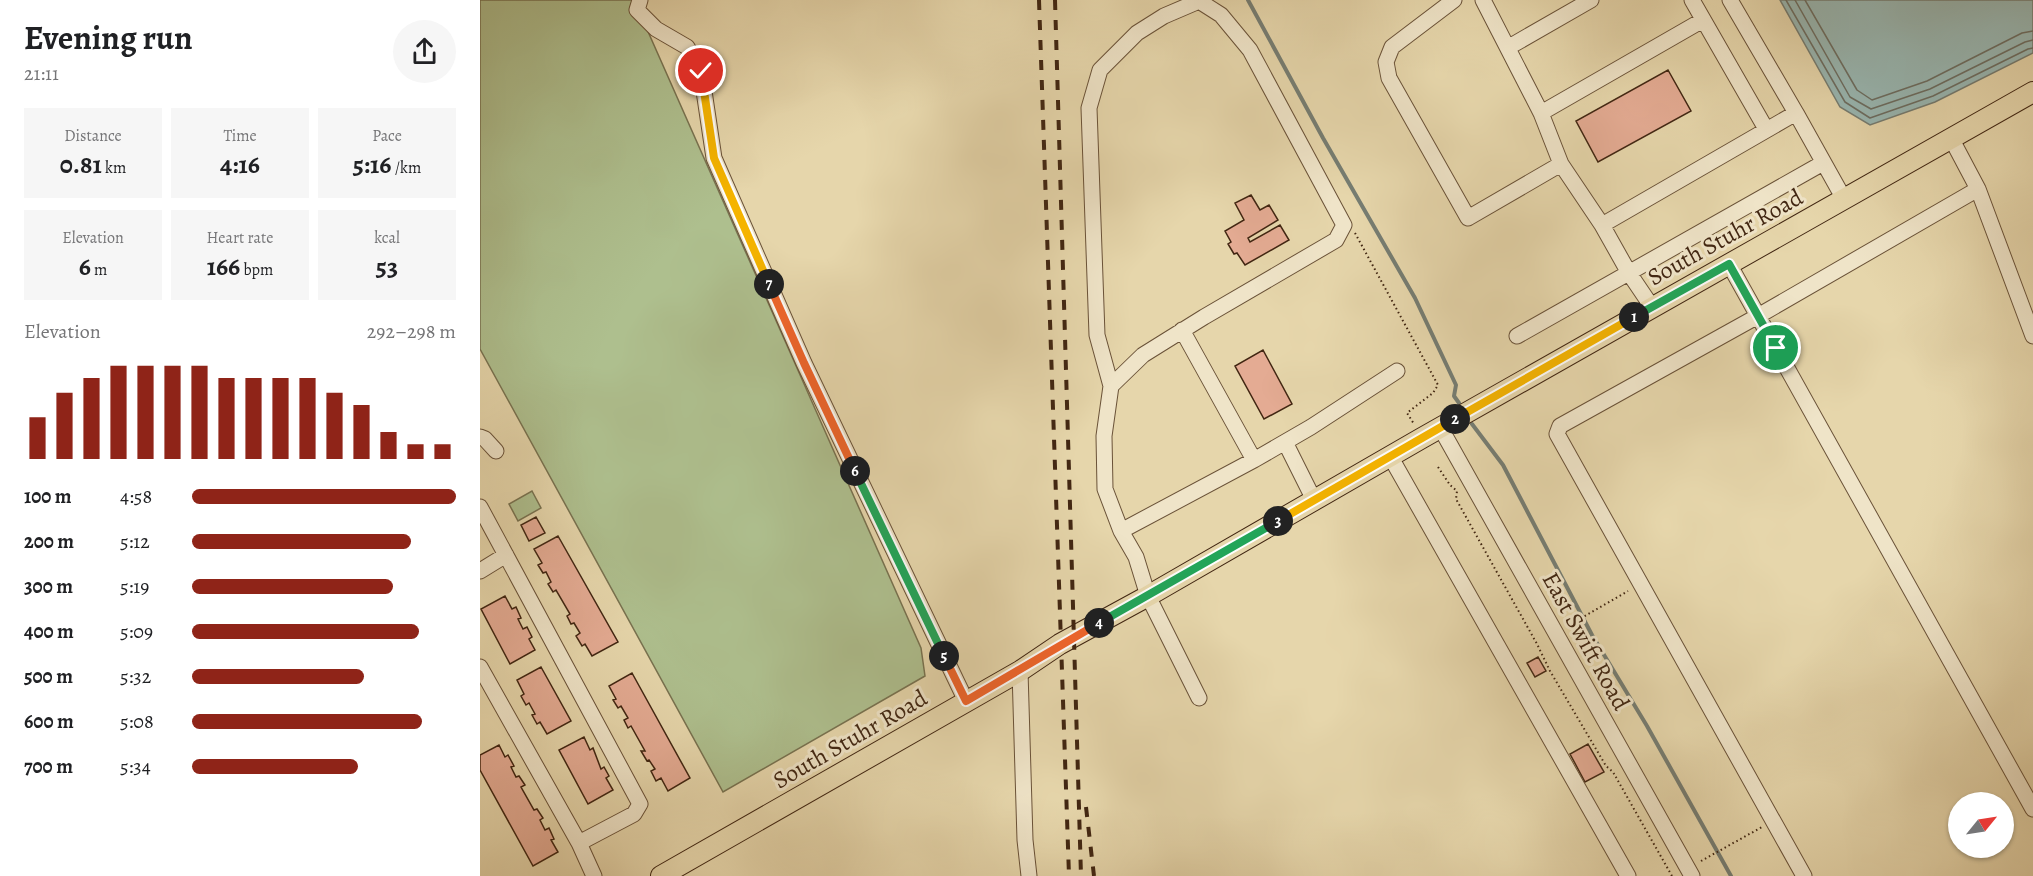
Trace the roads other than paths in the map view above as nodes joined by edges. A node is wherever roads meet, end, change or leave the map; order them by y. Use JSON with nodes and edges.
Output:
{"nodes":[{"id":1,"x":640,"y":0,"type":"edge"},
{"id":2,"x":1454,"y":0,"type":"edge"},
{"id":3,"x":1483,"y":0,"type":"edge"},
{"id":4,"x":1591,"y":0,"type":"edge"},
{"id":5,"x":1692,"y":0,"type":"edge"},
{"id":6,"x":1731,"y":0,"type":"edge"},
{"id":7,"x":1703,"y":20,"type":"junction"},
{"id":8,"x":1509,"y":48,"type":"junction"},
{"id":9,"x":2033,"y":92,"type":"edge"},
{"id":10,"x":1541,"y":113,"type":"junction"},
{"id":11,"x":1796,"y":113,"type":"junction"},
{"id":12,"x":1766,"y":129,"type":"junction"},
{"id":13,"x":1951,"y":138,"type":"junction"},
{"id":14,"x":1824,"y":163,"type":"junction"},
{"id":15,"x":1560,"y":164,"type":"junction"},
{"id":16,"x":1978,"y":189,"type":"junction"},
{"id":17,"x":1844,"y":199,"type":"junction"},
{"id":18,"x":1602,"y":225,"type":"junction"},
{"id":19,"x":1729,"y":264,"type":"junction"},
{"id":20,"x":1629,"y":273,"type":"junction"},
{"id":21,"x":1652,"y":308,"type":"junction"},
{"id":22,"x":1758,"y":316,"type":"junction"},
{"id":23,"x":1182,"y":330,"type":"junction"},
{"id":24,"x":1517,"y":336,"type":"dead end"},
{"id":25,"x":2033,"y":336,"type":"edge"},
{"id":26,"x":1397,"y":371,"type":"dead end"},
{"id":27,"x":1111,"y":386,"type":"junction"},
{"id":28,"x":1440,"y":427,"type":"junction"},
{"id":29,"x":480,"y":436,"type":"edge"},
{"id":30,"x":1285,"y":442,"type":"junction"},
{"id":31,"x":495,"y":451,"type":"dead end"},
{"id":32,"x":1390,"y":456,"type":"junction"},
{"id":33,"x":1254,"y":460,"type":"junction"},
{"id":34,"x":1314,"y":500,"type":"junction"},
{"id":35,"x":480,"y":507,"type":"edge"},
{"id":36,"x":1122,"y":531,"type":"junction"},
{"id":37,"x":506,"y":555,"type":"junction"},
{"id":38,"x":480,"y":571,"type":"edge"},
{"id":39,"x":1148,"y":596,"type":"junction"},
{"id":40,"x":480,"y":667,"type":"edge"},
{"id":41,"x":1020,"y":671,"type":"junction"},
{"id":42,"x":1199,"y":698,"type":"dead end"},
{"id":43,"x":966,"y":701,"type":"junction"},
{"id":44,"x":2033,"y":809,"type":"edge"},
{"id":45,"x":579,"y":843,"type":"junction"},
{"id":46,"x":594,"y":876,"type":"edge"},
{"id":47,"x":661,"y":876,"type":"edge"},
{"id":48,"x":1029,"y":876,"type":"edge"},
{"id":49,"x":1628,"y":876,"type":"edge"},
{"id":50,"x":1692,"y":876,"type":"edge"},
{"id":51,"x":1804,"y":876,"type":"edge"}],
"edges":[{"from":1,"to":43,"type":"street"},
{"from":2,"to":15,"type":"street"},
{"from":3,"to":8,"type":"street"},
{"from":4,"to":8,"type":"street"},
{"from":5,"to":7,"type":"street"},
{"from":6,"to":11,"type":"street"},
{"from":7,"to":10,"type":"street"},
{"from":7,"to":12,"type":"street"},
{"from":8,"to":10,"type":"street"},
{"from":9,"to":13,"type":"main road","name":"South Stuhr Road"},
{"from":10,"to":15,"type":"street"},
{"from":11,"to":12,"type":"street"},
{"from":11,"to":14,"type":"street"},
{"from":12,"to":18,"type":"street"},
{"from":13,"to":16,"type":"street"},
{"from":13,"to":17,"type":"main road","name":"South Stuhr Road"},
{"from":14,"to":17,"type":"street"},
{"from":14,"to":20,"type":"street"},
{"from":15,"to":18,"type":"street"},
{"from":16,"to":22,"type":"street"},
{"from":16,"to":25,"type":"street"},
{"from":17,"to":19,"type":"main road","name":"South Stuhr Road"},
{"from":18,"to":20,"type":"street"},
{"from":19,"to":21,"type":"main road","name":"South Stuhr Road"},
{"from":19,"to":22,"type":"street"},
{"from":20,"to":21,"type":"street"},
{"from":20,"to":24,"type":"street"},
{"from":21,"to":28,"type":"main road","name":"South Stuhr Road"},
{"from":22,"to":44,"type":"street"},
{"from":22,"to":51,"type":"street"},
{"from":23,"to":27,"type":"street"},
{"from":23,"to":27,"type":"street"},
{"from":23,"to":33,"type":"street"},
{"from":26,"to":30,"type":"street"},
{"from":27,"to":36,"type":"street"},
{"from":28,"to":32,"type":"main road","name":"South Stuhr Road"},
{"from":28,"to":50,"type":"street","name":"East Swift Road"},
{"from":29,"to":31,"type":"street"},
{"from":30,"to":33,"type":"street"},
{"from":30,"to":34,"type":"street"},
{"from":32,"to":34,"type":"main road","name":"South Stuhr Road"},
{"from":32,"to":49,"type":"street"},
{"from":33,"to":36,"type":"street"},
{"from":34,"to":39,"type":"main road","name":"South Stuhr Road"},
{"from":35,"to":37,"type":"street"},
{"from":36,"to":39,"type":"street"},
{"from":37,"to":38,"type":"street"},
{"from":37,"to":45,"type":"street"},
{"from":39,"to":41,"type":"main road","name":"South Stuhr Road"},
{"from":39,"to":42,"type":"street"},
{"from":40,"to":45,"type":"street"},
{"from":41,"to":43,"type":"main road","name":"South Stuhr Road"},
{"from":41,"to":48,"type":"street"},
{"from":43,"to":47,"type":"main road","name":"South Stuhr Road"},
{"from":45,"to":46,"type":"street"}]}
